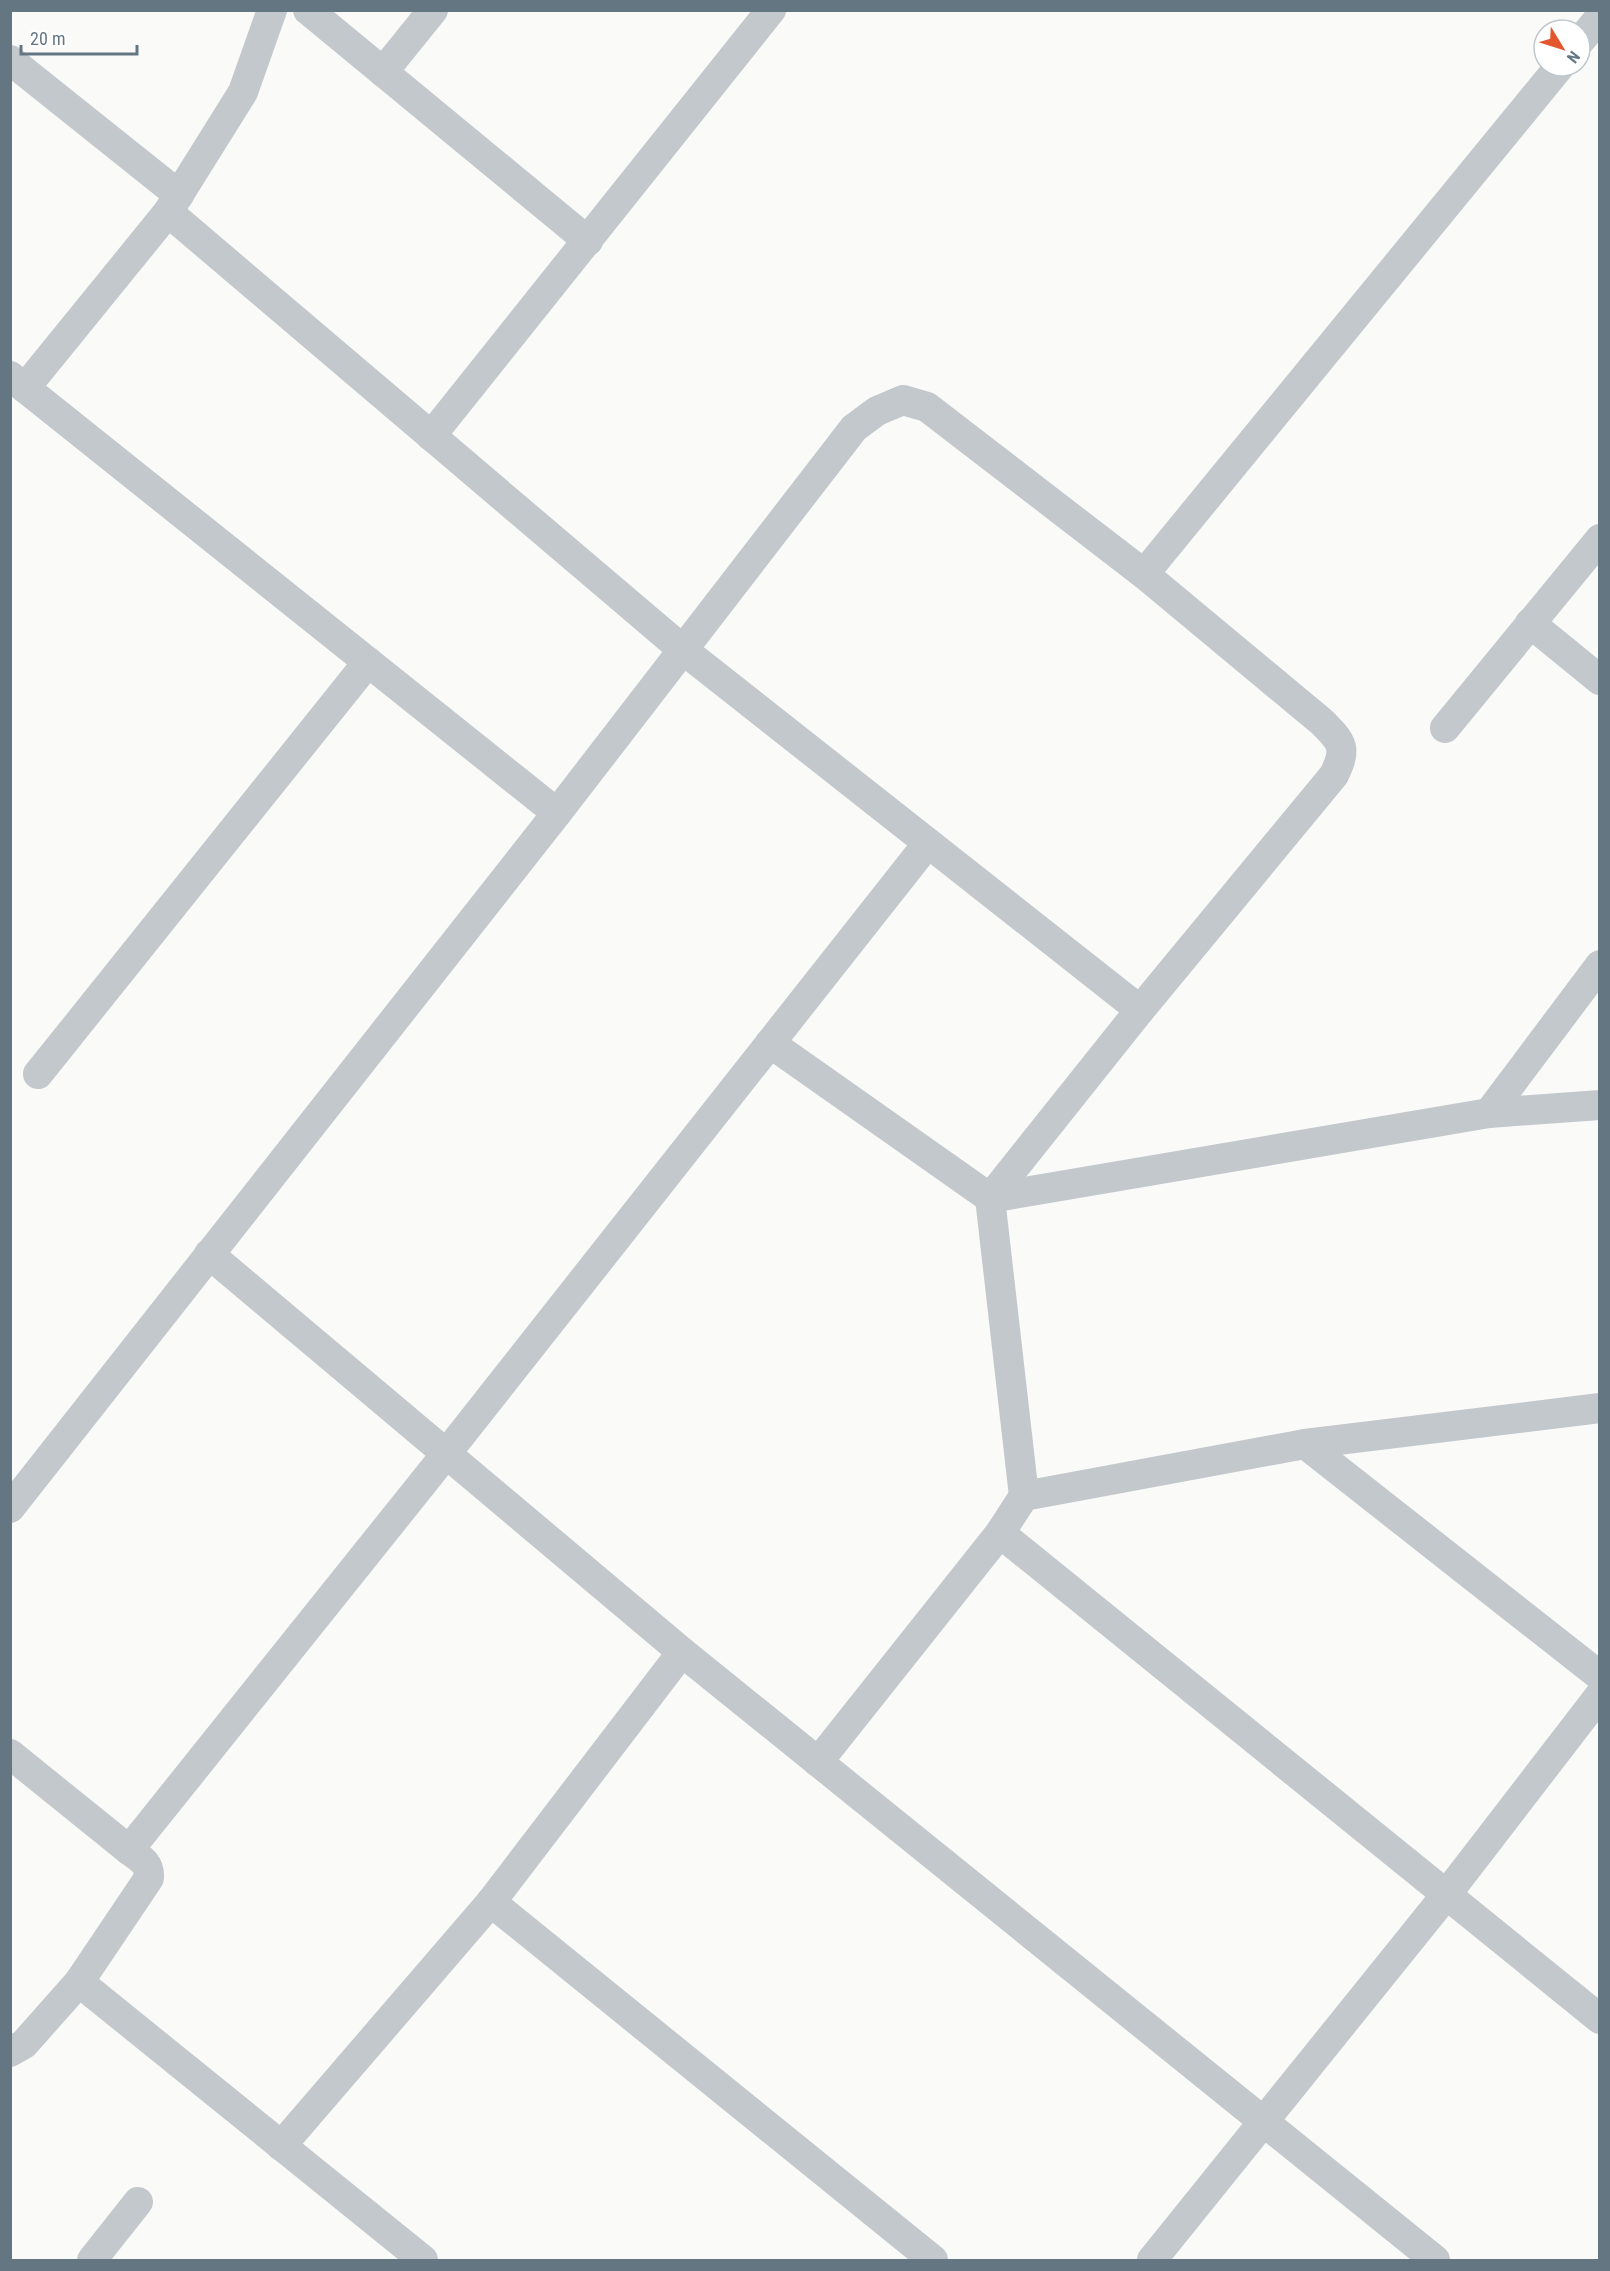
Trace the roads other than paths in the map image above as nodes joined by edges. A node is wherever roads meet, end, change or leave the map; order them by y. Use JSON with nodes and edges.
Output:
{"nodes":[{"id":1,"x":272,"y":10,"type":"edge"},
{"id":2,"x":308,"y":10,"type":"edge"},
{"id":3,"x":433,"y":10,"type":"edge"},
{"id":4,"x":771,"y":10,"type":"edge"},
{"id":5,"x":10,"y":60,"type":"edge"},
{"id":6,"x":382,"y":72,"type":"junction"},
{"id":7,"x":1550,"y":78,"type":"edge"},
{"id":8,"x":173,"y":203,"type":"junction"},
{"id":9,"x":588,"y":241,"type":"junction"},
{"id":10,"x":18,"y":382,"type":"edge"},
{"id":11,"x":431,"y":436,"type":"junction"},
{"id":12,"x":1599,"y":539,"type":"edge"},
{"id":13,"x":1144,"y":574,"type":"junction"},
{"id":14,"x":1530,"y":623,"type":"junction"},
{"id":15,"x":682,"y":649,"type":"junction"},
{"id":16,"x":368,"y":662,"type":"junction"},
{"id":17,"x":1599,"y":680,"type":"edge"},
{"id":18,"x":1445,"y":728,"type":"dead end"},
{"id":19,"x":557,"y":813,"type":"junction"},
{"id":20,"x":928,"y":843,"type":"junction"},
{"id":21,"x":1599,"y":965,"type":"edge"},
{"id":22,"x":1140,"y":1010,"type":"junction"},
{"id":23,"x":770,"y":1043,"type":"junction"},
{"id":24,"x":38,"y":1074,"type":"dead end"},
{"id":25,"x":1599,"y":1105,"type":"edge"},
{"id":26,"x":1489,"y":1113,"type":"junction"},
{"id":27,"x":990,"y":1198,"type":"junction"},
{"id":28,"x":209,"y":1254,"type":"junction"},
{"id":29,"x":1599,"y":1408,"type":"edge"},
{"id":30,"x":1305,"y":1444,"type":"junction"},
{"id":31,"x":446,"y":1454,"type":"junction"},
{"id":32,"x":1024,"y":1496,"type":"junction"},
{"id":33,"x":10,"y":1508,"type":"edge"},
{"id":34,"x":1000,"y":1533,"type":"junction"},
{"id":35,"x":682,"y":1652,"type":"junction"},
{"id":36,"x":1599,"y":1676,"type":"edge"},
{"id":37,"x":1599,"y":1695,"type":"edge"},
{"id":38,"x":10,"y":1754,"type":"edge"},
{"id":39,"x":818,"y":1762,"type":"junction"},
{"id":40,"x":129,"y":1850,"type":"junction"},
{"id":41,"x":1446,"y":1895,"type":"junction"},
{"id":42,"x":491,"y":1902,"type":"junction"},
{"id":43,"x":80,"y":1982,"type":"junction"},
{"id":44,"x":1599,"y":2019,"type":"edge"},
{"id":45,"x":10,"y":2052,"type":"edge"},
{"id":46,"x":1263,"y":2122,"type":"junction"},
{"id":47,"x":281,"y":2146,"type":"junction"},
{"id":48,"x":138,"y":2202,"type":"dead end"},
{"id":49,"x":92,"y":2260,"type":"edge"},
{"id":50,"x":423,"y":2260,"type":"edge"},
{"id":51,"x":933,"y":2260,"type":"edge"},
{"id":52,"x":1152,"y":2260,"type":"edge"},
{"id":53,"x":1435,"y":2260,"type":"edge"}],
"edges":[{"from":1,"to":8,"type":"street"},
{"from":2,"to":6,"type":"street"},
{"from":3,"to":6,"type":"street"},
{"from":4,"to":9,"type":"street"},
{"from":5,"to":8,"type":"street"},
{"from":6,"to":9,"type":"street"},
{"from":7,"to":13,"type":"street"},
{"from":8,"to":10,"type":"street"},
{"from":8,"to":11,"type":"street"},
{"from":9,"to":11,"type":"street"},
{"from":10,"to":16,"type":"street"},
{"from":11,"to":15,"type":"street"},
{"from":12,"to":14,"type":"street"},
{"from":13,"to":15,"type":"street"},
{"from":13,"to":22,"type":"street"},
{"from":14,"to":17,"type":"street"},
{"from":14,"to":18,"type":"street"},
{"from":15,"to":19,"type":"street"},
{"from":15,"to":20,"type":"street"},
{"from":16,"to":19,"type":"street"},
{"from":16,"to":24,"type":"street"},
{"from":19,"to":28,"type":"street"},
{"from":20,"to":22,"type":"street"},
{"from":20,"to":23,"type":"street"},
{"from":21,"to":26,"type":"street"},
{"from":22,"to":27,"type":"street"},
{"from":23,"to":27,"type":"street"},
{"from":23,"to":31,"type":"street"},
{"from":25,"to":26,"type":"street"},
{"from":26,"to":27,"type":"street"},
{"from":27,"to":32,"type":"street"},
{"from":28,"to":31,"type":"street"},
{"from":28,"to":33,"type":"street"},
{"from":29,"to":30,"type":"street"},
{"from":30,"to":32,"type":"street"},
{"from":30,"to":36,"type":"street"},
{"from":31,"to":35,"type":"street"},
{"from":31,"to":40,"type":"street"},
{"from":32,"to":34,"type":"street"},
{"from":34,"to":39,"type":"street"},
{"from":34,"to":41,"type":"street"},
{"from":35,"to":39,"type":"street"},
{"from":35,"to":42,"type":"street"},
{"from":37,"to":41,"type":"street"},
{"from":38,"to":40,"type":"street"},
{"from":39,"to":46,"type":"street"},
{"from":40,"to":43,"type":"street"},
{"from":41,"to":44,"type":"street"},
{"from":41,"to":46,"type":"street"},
{"from":42,"to":47,"type":"street"},
{"from":42,"to":51,"type":"street"},
{"from":43,"to":45,"type":"street"},
{"from":43,"to":47,"type":"street"},
{"from":46,"to":52,"type":"street"},
{"from":46,"to":53,"type":"street"},
{"from":47,"to":50,"type":"street"},
{"from":48,"to":49,"type":"street"}]}
